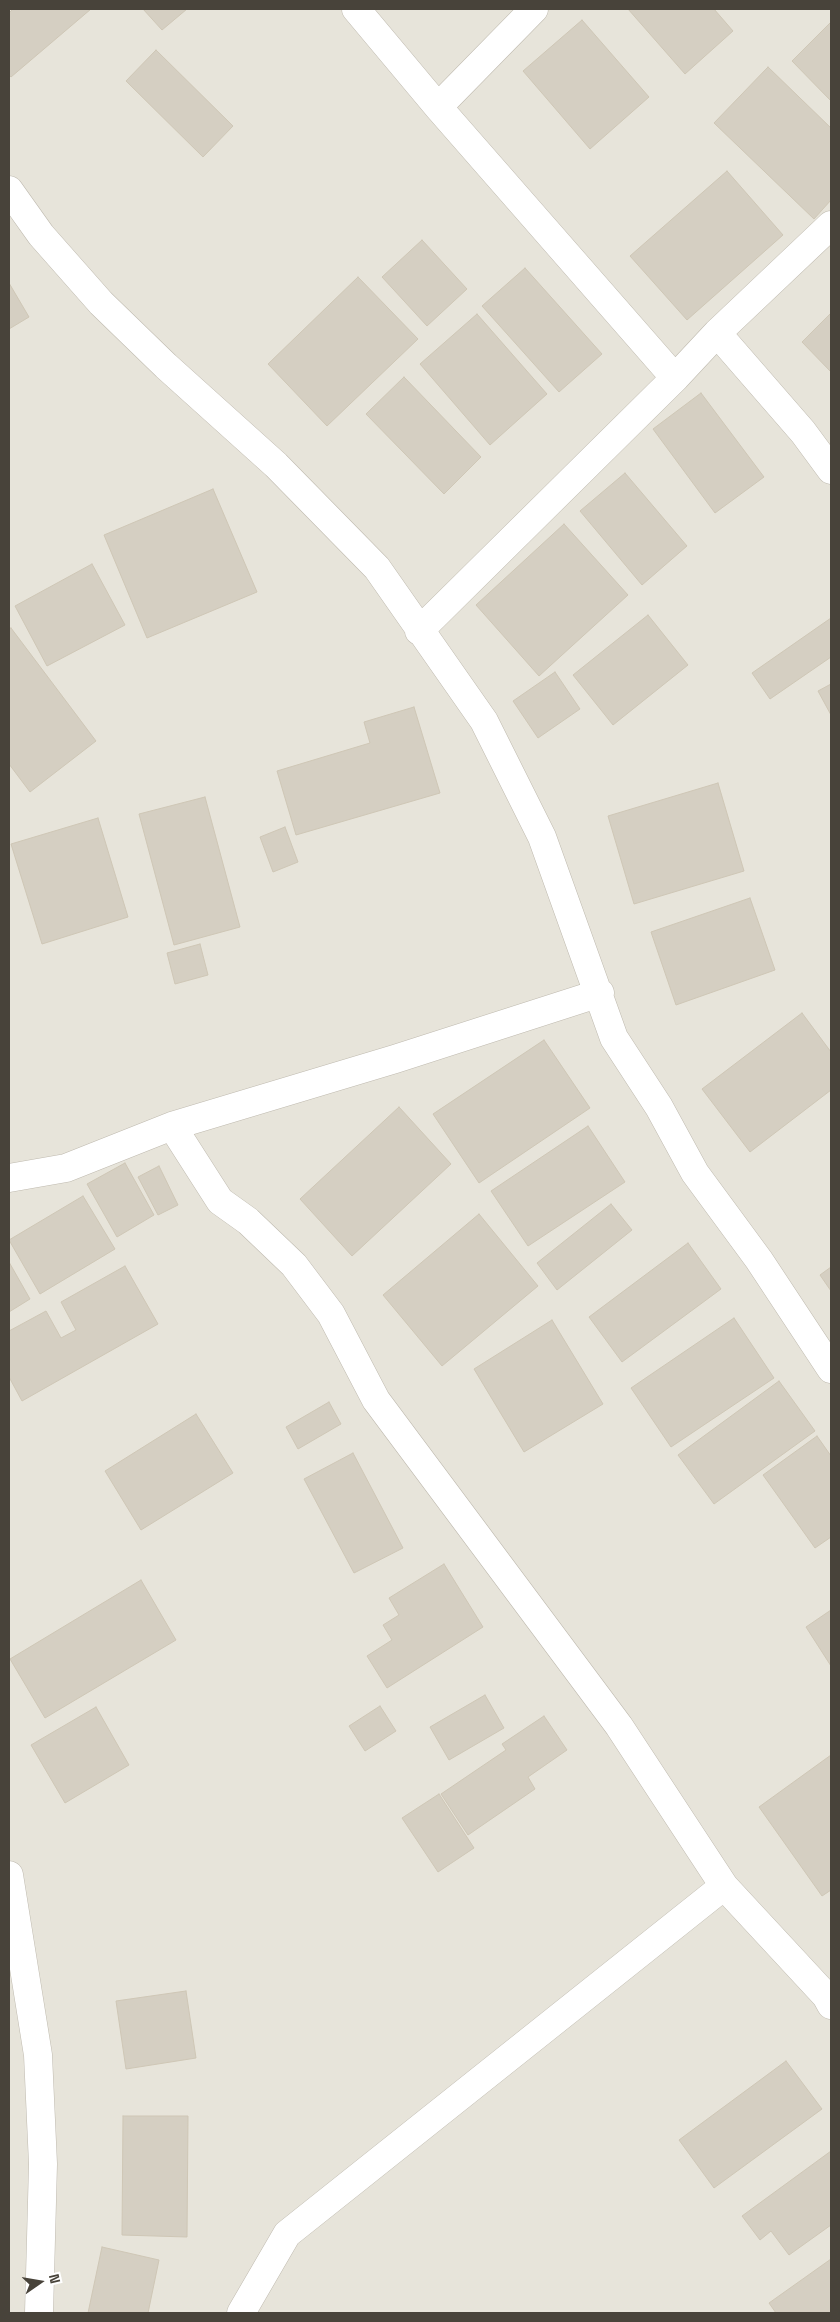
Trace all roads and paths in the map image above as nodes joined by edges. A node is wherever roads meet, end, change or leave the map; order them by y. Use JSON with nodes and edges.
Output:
{"nodes":[{"id":1,"x":356,"y":9,"type":"edge"},
{"id":2,"x":534,"y":9,"type":"edge"},
{"id":3,"x":438,"y":107,"type":"junction"},
{"id":4,"x":9,"y":190,"type":"edge"},
{"id":5,"x":831,"y":224,"type":"edge"},
{"id":6,"x":717,"y":333,"type":"junction"},
{"id":7,"x":675,"y":378,"type":"junction"},
{"id":8,"x":831,"y":470,"type":"edge"},
{"id":9,"x":419,"y":631,"type":"junction"},
{"id":10,"x":600,"y":993,"type":"junction"},
{"id":11,"x":172,"y":1126,"type":"junction"},
{"id":12,"x":9,"y":1178,"type":"edge"},
{"id":13,"x":831,"y":1369,"type":"edge"},
{"id":14,"x":9,"y":1875,"type":"edge"},
{"id":15,"x":724,"y":1886,"type":"junction"},
{"id":16,"x":831,"y":2005,"type":"edge"},
{"id":17,"x":39,"y":2313,"type":"edge"},
{"id":18,"x":241,"y":2313,"type":"edge"}],
"edges":[{"from":1,"to":3,"type":"street"},
{"from":2,"to":3,"type":"street"},
{"from":3,"to":7,"type":"street"},
{"from":4,"to":9,"type":"street"},
{"from":5,"to":6,"type":"street"},
{"from":6,"to":7,"type":"street"},
{"from":6,"to":8,"type":"street"},
{"from":7,"to":9,"type":"street"},
{"from":9,"to":10,"type":"street"},
{"from":10,"to":11,"type":"street"},
{"from":10,"to":13,"type":"street"},
{"from":11,"to":12,"type":"street"},
{"from":11,"to":15,"type":"street"},
{"from":14,"to":17,"type":"street"},
{"from":15,"to":16,"type":"street"},
{"from":15,"to":18,"type":"street"}]}
